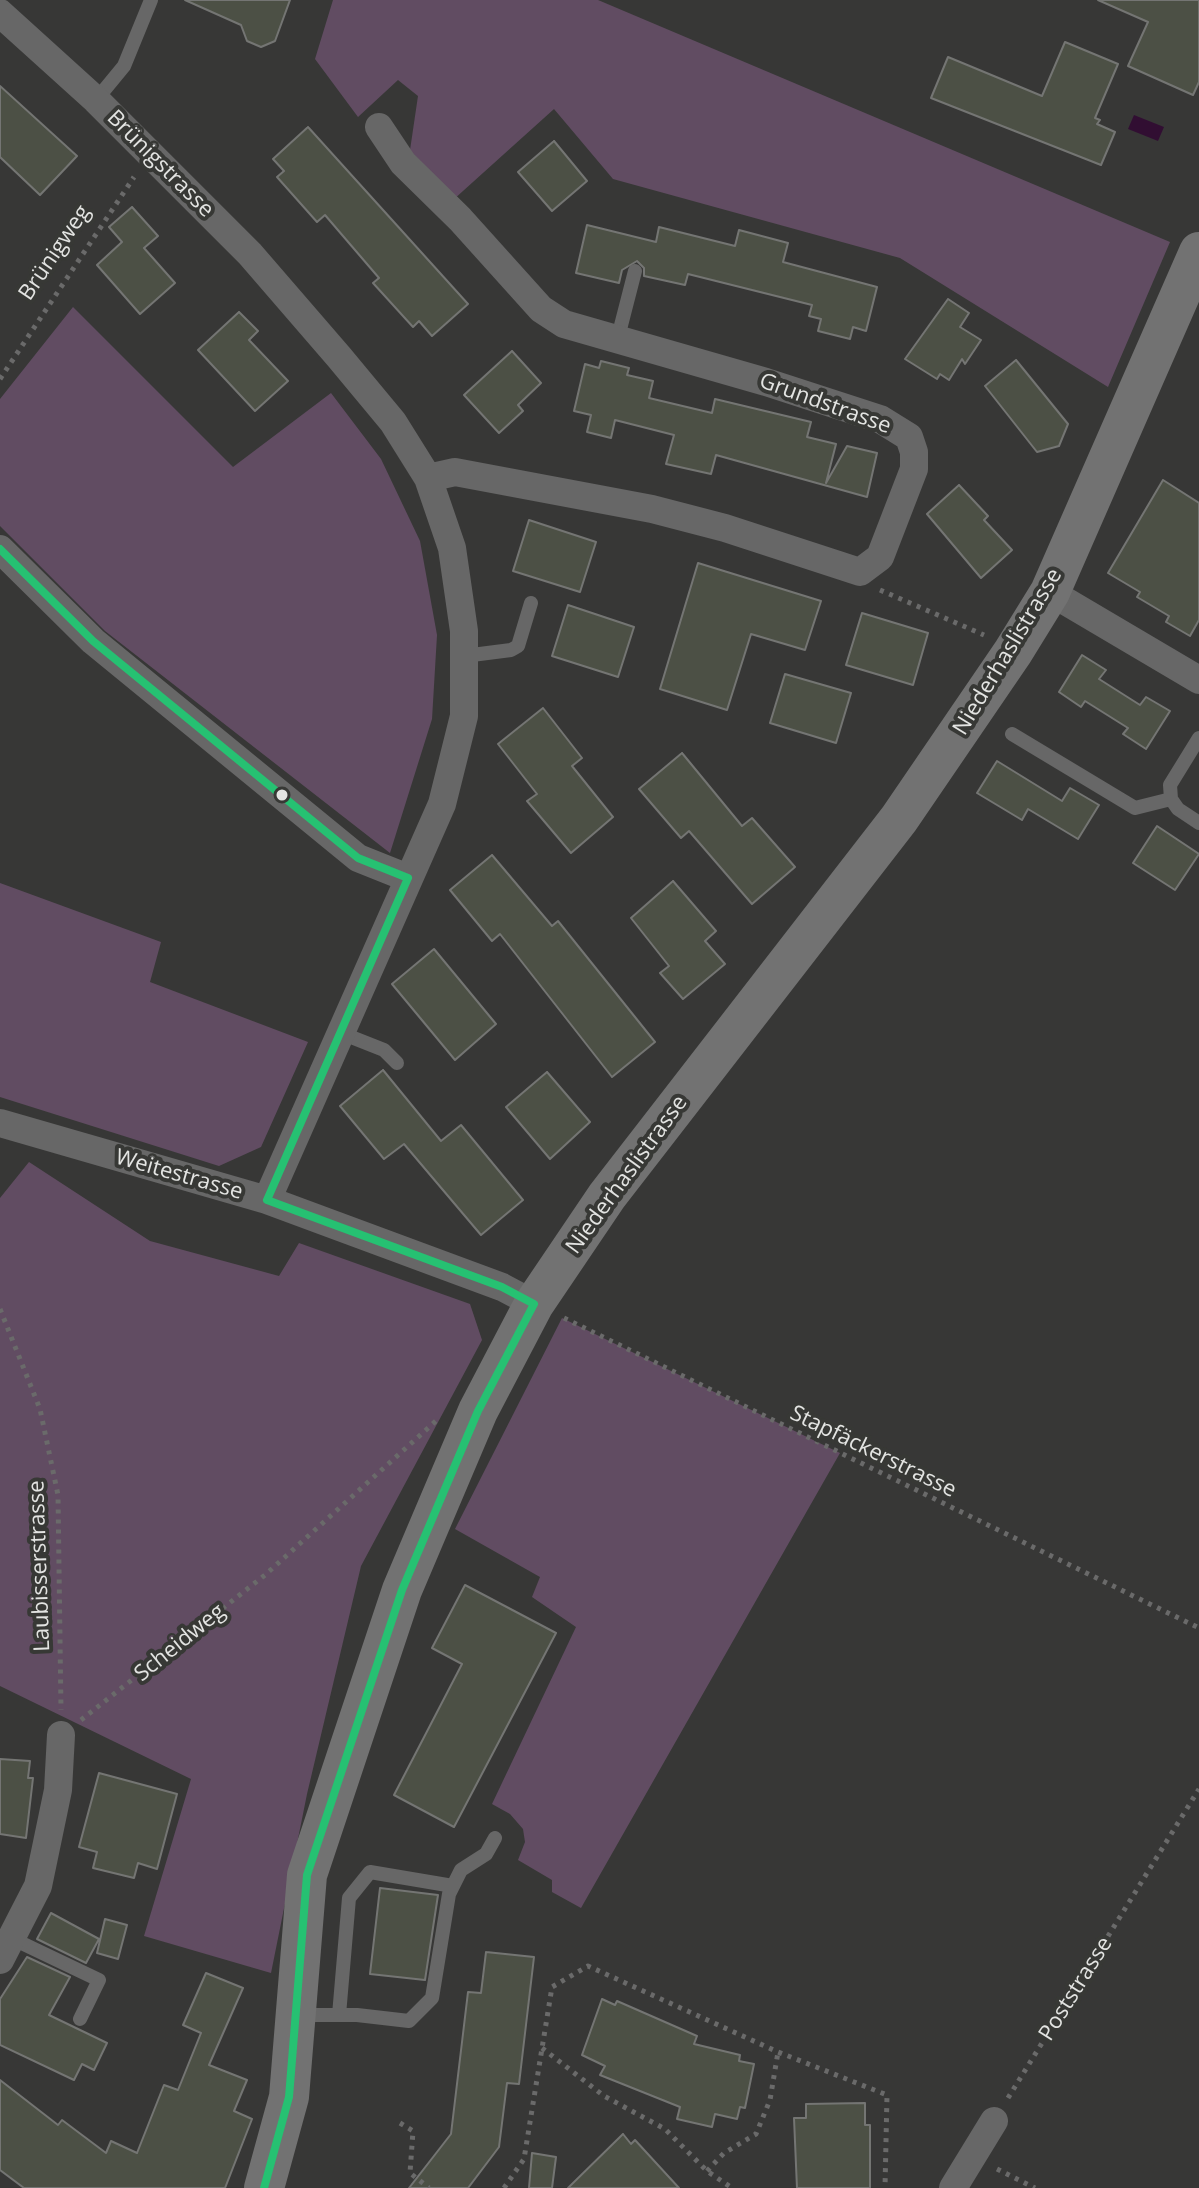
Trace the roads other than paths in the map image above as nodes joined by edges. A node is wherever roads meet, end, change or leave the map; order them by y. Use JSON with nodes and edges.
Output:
{"nodes":[{"id":1,"x":151,"y":0,"type":"edge"},
{"id":2,"x":0,"y":13,"type":"edge"},
{"id":3,"x":96,"y":100,"type":"junction"},
{"id":4,"x":379,"y":127,"type":"dead end"},
{"id":5,"x":1199,"y":252,"type":"edge"},
{"id":6,"x":635,"y":271,"type":"dead end"},
{"id":7,"x":617,"y":341,"type":"junction"},
{"id":8,"x":428,"y":478,"type":"junction"},
{"id":9,"x":0,"y":549,"type":"edge"},
{"id":10,"x":1050,"y":592,"type":"junction"},
{"id":11,"x":531,"y":603,"type":"dead end"},
{"id":12,"x":464,"y":656,"type":"junction"},
{"id":13,"x":1199,"y":680,"type":"edge"},
{"id":14,"x":1012,"y":734,"type":"dead end"},
{"id":15,"x":1199,"y":738,"type":"edge"},
{"id":16,"x":1171,"y":799,"type":"junction"},
{"id":17,"x":1199,"y":823,"type":"edge"},
{"id":18,"x":408,"y":878,"type":"junction"},
{"id":19,"x":341,"y":1033,"type":"junction"},
{"id":20,"x":397,"y":1063,"type":"dead end"},
{"id":21,"x":0,"y":1123,"type":"edge"},
{"id":22,"x":267,"y":1200,"type":"junction"},
{"id":23,"x":534,"y":1304,"type":"junction"},
{"id":24,"x":61,"y":1735,"type":"road end"},
{"id":25,"x":495,"y":1838,"type":"dead end"},
{"id":26,"x":453,"y":1886,"type":"junction"},
{"id":27,"x":6,"y":1949,"type":"edge"},
{"id":28,"x":294,"y":2015,"type":"junction"},
{"id":29,"x":339,"y":2015,"type":"junction"},
{"id":30,"x":80,"y":2019,"type":"dead end"},
{"id":31,"x":994,"y":2121,"type":"road end"},
{"id":32,"x":264,"y":2188,"type":"edge"},
{"id":33,"x":953,"y":2188,"type":"edge"}],
"edges":[{"from":1,"to":3,"type":"lane"},
{"from":2,"to":3,"type":"street","name":"Brünigstrasse"},
{"from":3,"to":8,"type":"street","name":"Brünigstrasse"},
{"from":4,"to":7,"type":"street","name":"Grundstrasse"},
{"from":5,"to":10,"type":"street","name":"Niederhaslistrasse"},
{"from":6,"to":7,"type":"lane"},
{"from":7,"to":8,"type":"street","name":"Grundstrasse"},
{"from":8,"to":12,"type":"street","name":"Brünigstrasse"},
{"from":9,"to":18,"type":"street"},
{"from":10,"to":13,"type":"street"},
{"from":10,"to":23,"type":"street","name":"Niederhaslistrasse"},
{"from":11,"to":12,"type":"lane"},
{"from":12,"to":18,"type":"street","name":"Brünigstrasse"},
{"from":14,"to":16,"type":"lane"},
{"from":15,"to":16,"type":"lane"},
{"from":16,"to":17,"type":"lane"},
{"from":18,"to":19,"type":"street","name":"Brünigstrasse"},
{"from":19,"to":20,"type":"lane"},
{"from":19,"to":22,"type":"street","name":"Brünigstrasse"},
{"from":21,"to":22,"type":"street","name":"Weitestrasse"},
{"from":22,"to":23,"type":"street","name":"Weitestrasse"},
{"from":23,"to":28,"type":"street","name":"Niederhaslistrasse"},
{"from":24,"to":27,"type":"street"},
{"from":25,"to":26,"type":"lane"},
{"from":26,"to":29,"type":"lane"},
{"from":26,"to":29,"type":"lane"},
{"from":27,"to":30,"type":"lane"},
{"from":28,"to":29,"type":"lane"},
{"from":28,"to":32,"type":"street","name":"Niederhaslistrasse"},
{"from":31,"to":33,"type":"street"}]}
